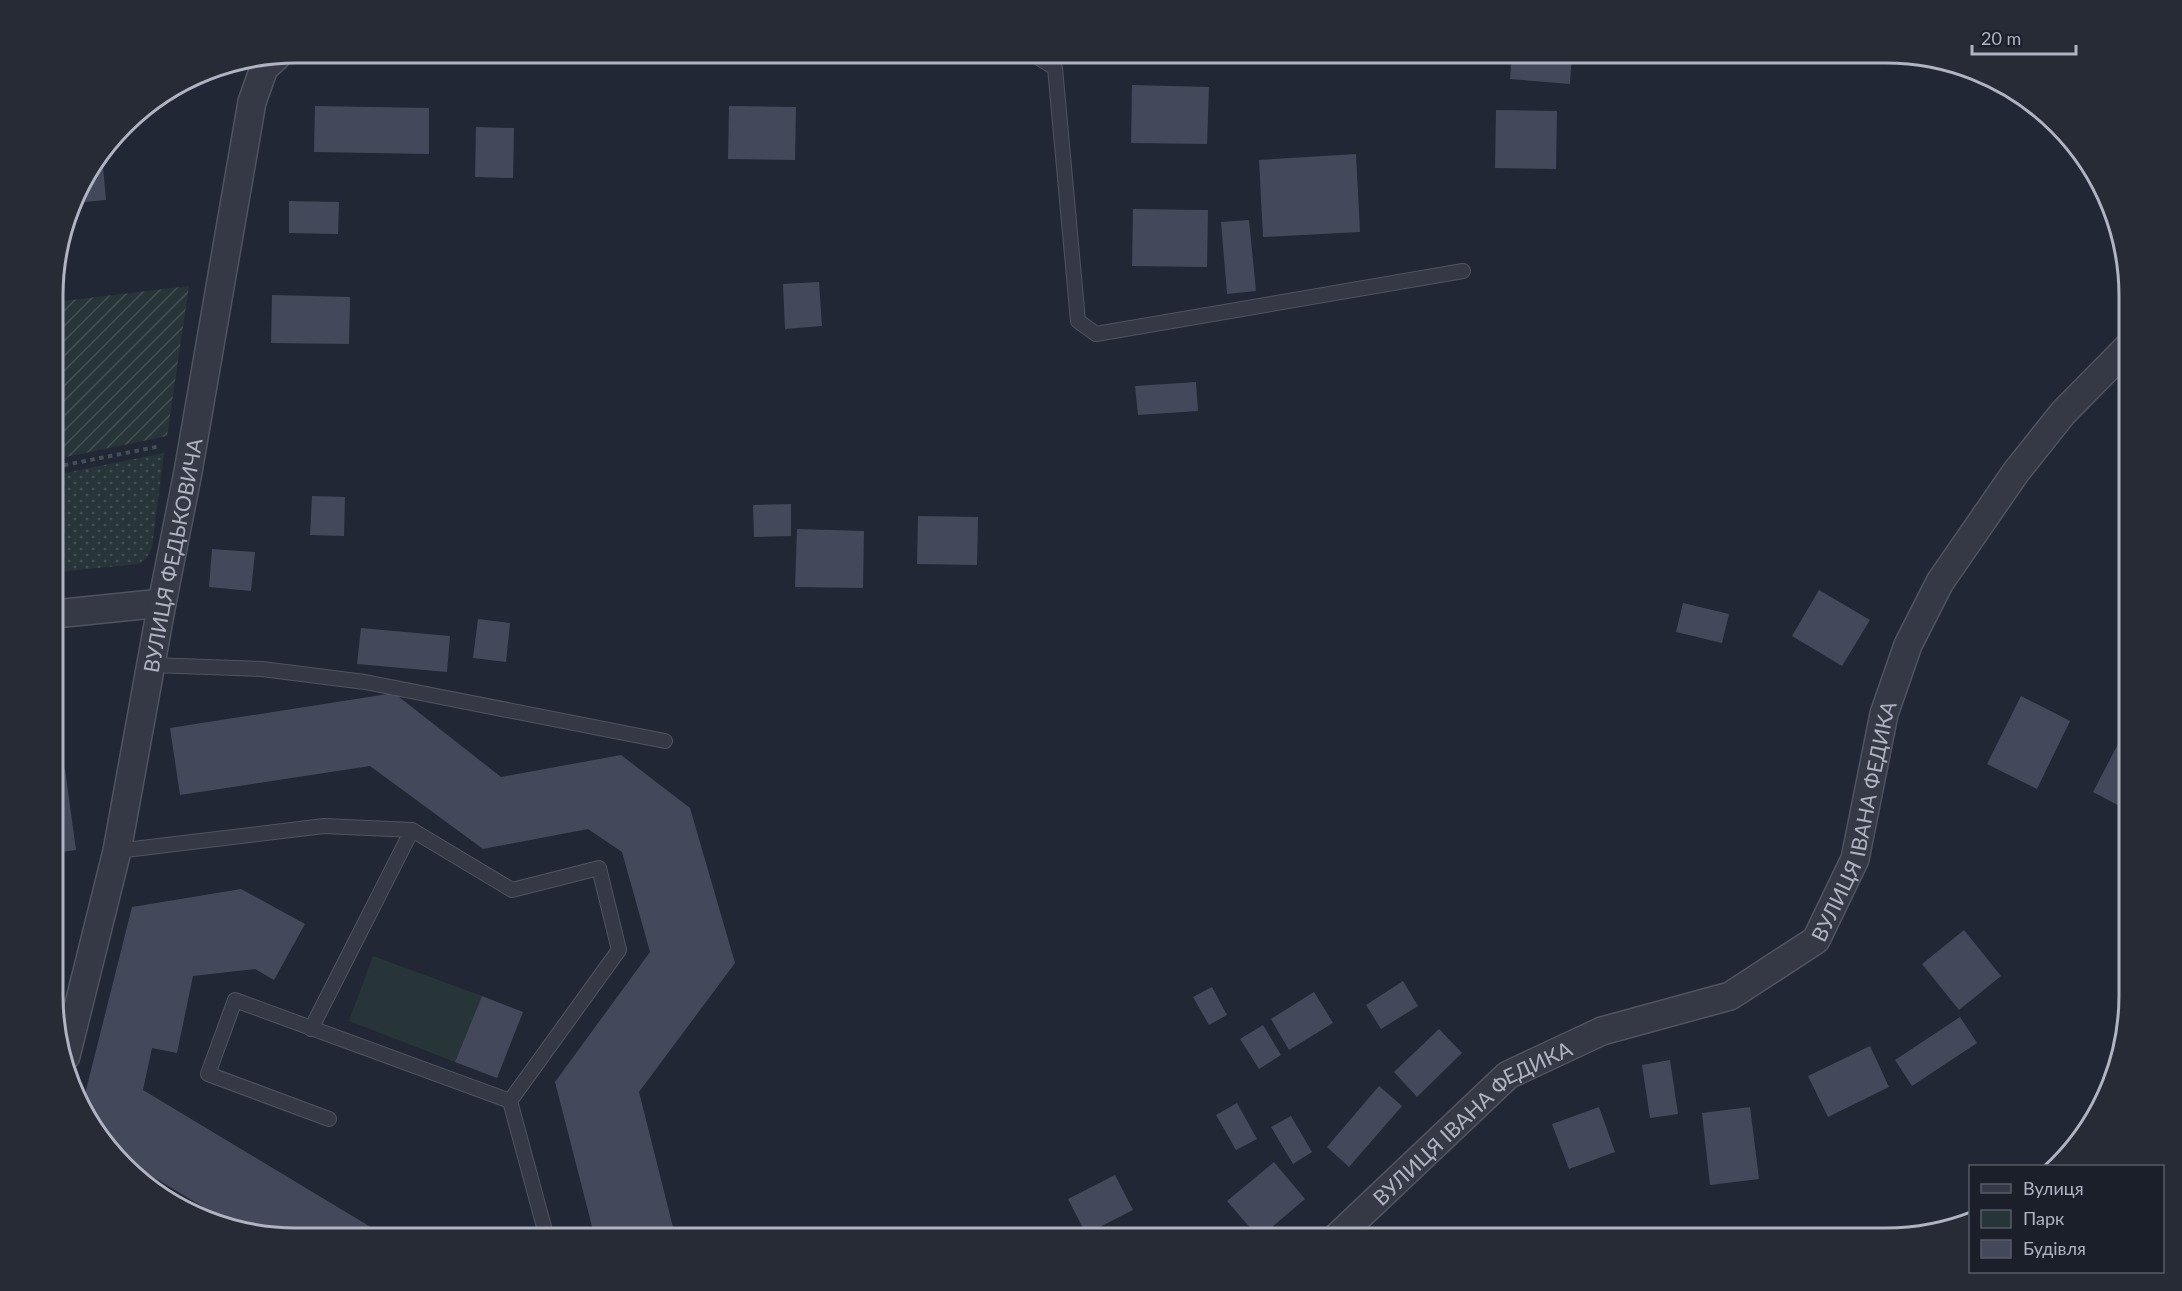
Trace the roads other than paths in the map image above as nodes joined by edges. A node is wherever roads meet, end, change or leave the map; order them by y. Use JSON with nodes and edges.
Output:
{"nodes":[{"id":1,"x":1048,"y":63,"type":"edge"},
{"id":2,"x":267,"y":65,"type":"edge"},
{"id":3,"x":1462,"y":271,"type":"dead end"},
{"id":4,"x":2119,"y":356,"type":"edge"},
{"id":5,"x":162,"y":603,"type":"junction"},
{"id":6,"x":63,"y":613,"type":"edge"},
{"id":7,"x":150,"y":665,"type":"junction"},
{"id":8,"x":665,"y":741,"type":"dead end"},
{"id":9,"x":412,"y":830,"type":"junction"},
{"id":10,"x":117,"y":850,"type":"junction"},
{"id":11,"x":311,"y":1029,"type":"junction"},
{"id":12,"x":69,"y":1046,"type":"edge"},
{"id":13,"x":510,"y":1101,"type":"junction"},
{"id":14,"x":329,"y":1119,"type":"dead end"},
{"id":15,"x":544,"y":1227,"type":"dead end"},
{"id":16,"x":1347,"y":1228,"type":"edge"}],
"edges":[{"from":1,"to":3,"type":"lane"},
{"from":2,"to":5,"type":"street","name":"ВУЛИЦЯ ФЕДЬКОВИЧА"},
{"from":4,"to":16,"type":"street","name":"ВУЛИЦЯ ІВАНА ФЕДИКА"},
{"from":5,"to":6,"type":"street"},
{"from":5,"to":7,"type":"street","name":"ВУЛИЦЯ ФЕДЬКОВИЧА"},
{"from":7,"to":8,"type":"lane"},
{"from":7,"to":10,"type":"street","name":"ВУЛИЦЯ ФЕДЬКОВИЧА"},
{"from":9,"to":10,"type":"lane"},
{"from":9,"to":11,"type":"lane"},
{"from":9,"to":13,"type":"lane"},
{"from":10,"to":12,"type":"street","name":"ВУЛИЦЯ ФЕДЬКОВИЧА"},
{"from":11,"to":13,"type":"lane"},
{"from":11,"to":14,"type":"lane"},
{"from":13,"to":15,"type":"lane"}]}
